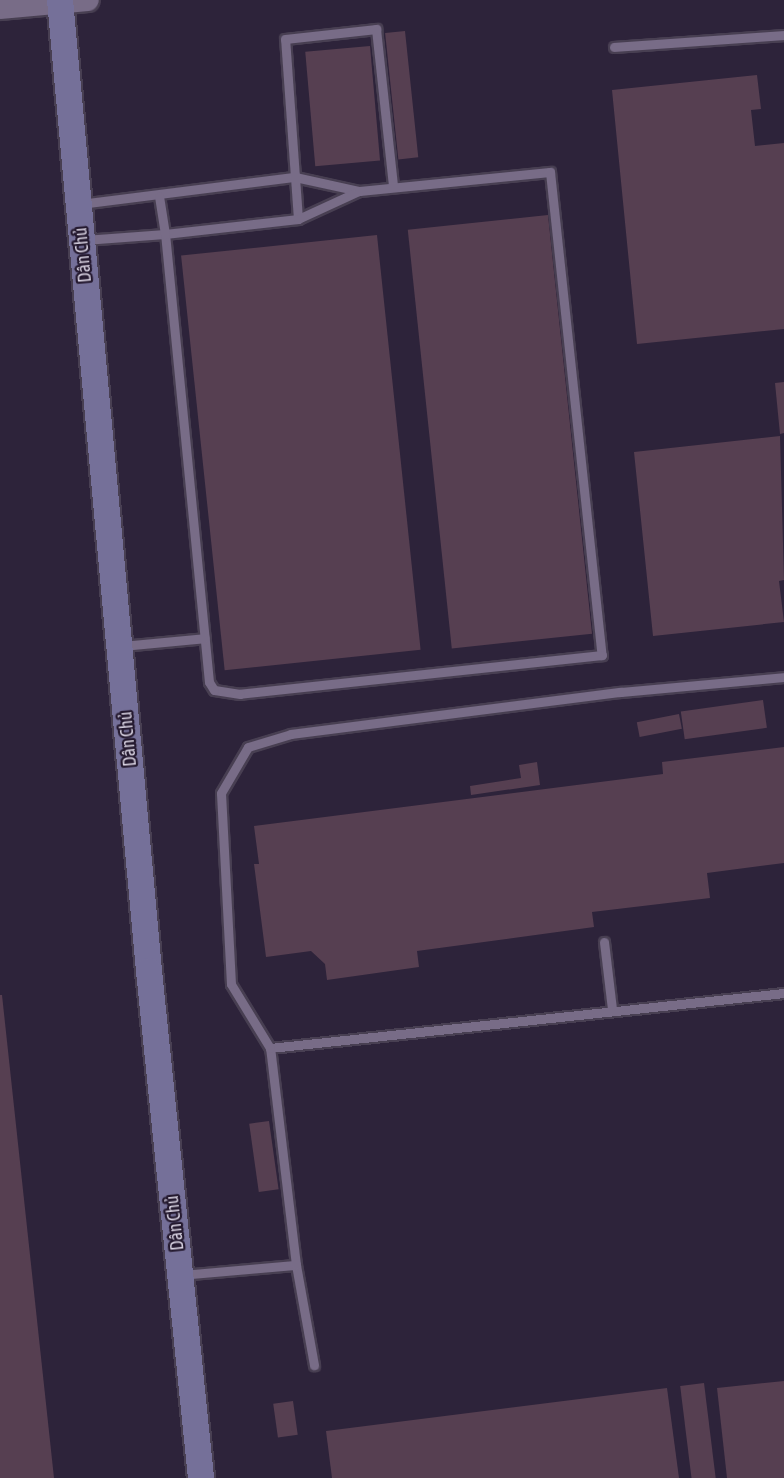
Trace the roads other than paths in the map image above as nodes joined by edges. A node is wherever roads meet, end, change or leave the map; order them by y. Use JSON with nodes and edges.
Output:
{"nodes":[{"id":1,"x":88,"y":0,"type":"edge"},
{"id":2,"x":60,"y":1,"type":"edge"},
{"id":3,"x":0,"y":8,"type":"edge"},
{"id":4,"x":784,"y":36,"type":"edge"},
{"id":5,"x":614,"y":47,"type":"dead end"},
{"id":6,"x":295,"y":177,"type":"junction"},
{"id":7,"x":393,"y":186,"type":"junction"},
{"id":8,"x":359,"y":191,"type":"junction"},
{"id":9,"x":159,"y":196,"type":"junction"},
{"id":10,"x":79,"y":204,"type":"junction"},
{"id":11,"x":298,"y":219,"type":"junction"},
{"id":12,"x":165,"y":234,"type":"junction"},
{"id":13,"x":81,"y":240,"type":"junction"},
{"id":14,"x":205,"y":638,"type":"junction"},
{"id":15,"x":119,"y":646,"type":"junction"},
{"id":16,"x":784,"y":677,"type":"edge"},
{"id":17,"x":604,"y":942,"type":"dead end"},
{"id":18,"x":784,"y":993,"type":"edge"},
{"id":19,"x":612,"y":1009,"type":"junction"},
{"id":20,"x":270,"y":1048,"type":"junction"},
{"id":21,"x":296,"y":1265,"type":"junction"},
{"id":22,"x":180,"y":1275,"type":"junction"},
{"id":23,"x":314,"y":1365,"type":"dead end"},
{"id":24,"x":201,"y":1478,"type":"edge"}],
"edges":[{"from":1,"to":2,"type":"street"},
{"from":2,"to":3,"type":"street"},
{"from":2,"to":10,"type":"main road","name":"Dân Chủ"},
{"from":4,"to":5,"type":"lane"},
{"from":6,"to":7,"type":"lane"},
{"from":6,"to":8,"type":"lane"},
{"from":6,"to":9,"type":"lane"},
{"from":6,"to":11,"type":"lane"},
{"from":7,"to":8,"type":"lane"},
{"from":7,"to":14,"type":"lane"},
{"from":8,"to":11,"type":"lane"},
{"from":9,"to":10,"type":"lane"},
{"from":9,"to":12,"type":"lane"},
{"from":10,"to":13,"type":"main road","name":"Dân Chủ"},
{"from":11,"to":12,"type":"lane"},
{"from":12,"to":13,"type":"lane"},
{"from":12,"to":14,"type":"lane"},
{"from":13,"to":15,"type":"main road","name":"Dân Chủ"},
{"from":14,"to":15,"type":"lane"},
{"from":15,"to":22,"type":"main road","name":"Dân Chủ"},
{"from":16,"to":20,"type":"lane"},
{"from":17,"to":19,"type":"lane"},
{"from":18,"to":19,"type":"lane"},
{"from":19,"to":20,"type":"lane"},
{"from":20,"to":21,"type":"lane"},
{"from":21,"to":22,"type":"lane"},
{"from":21,"to":23,"type":"lane"},
{"from":22,"to":24,"type":"main road","name":"Dân Chủ"}]}
